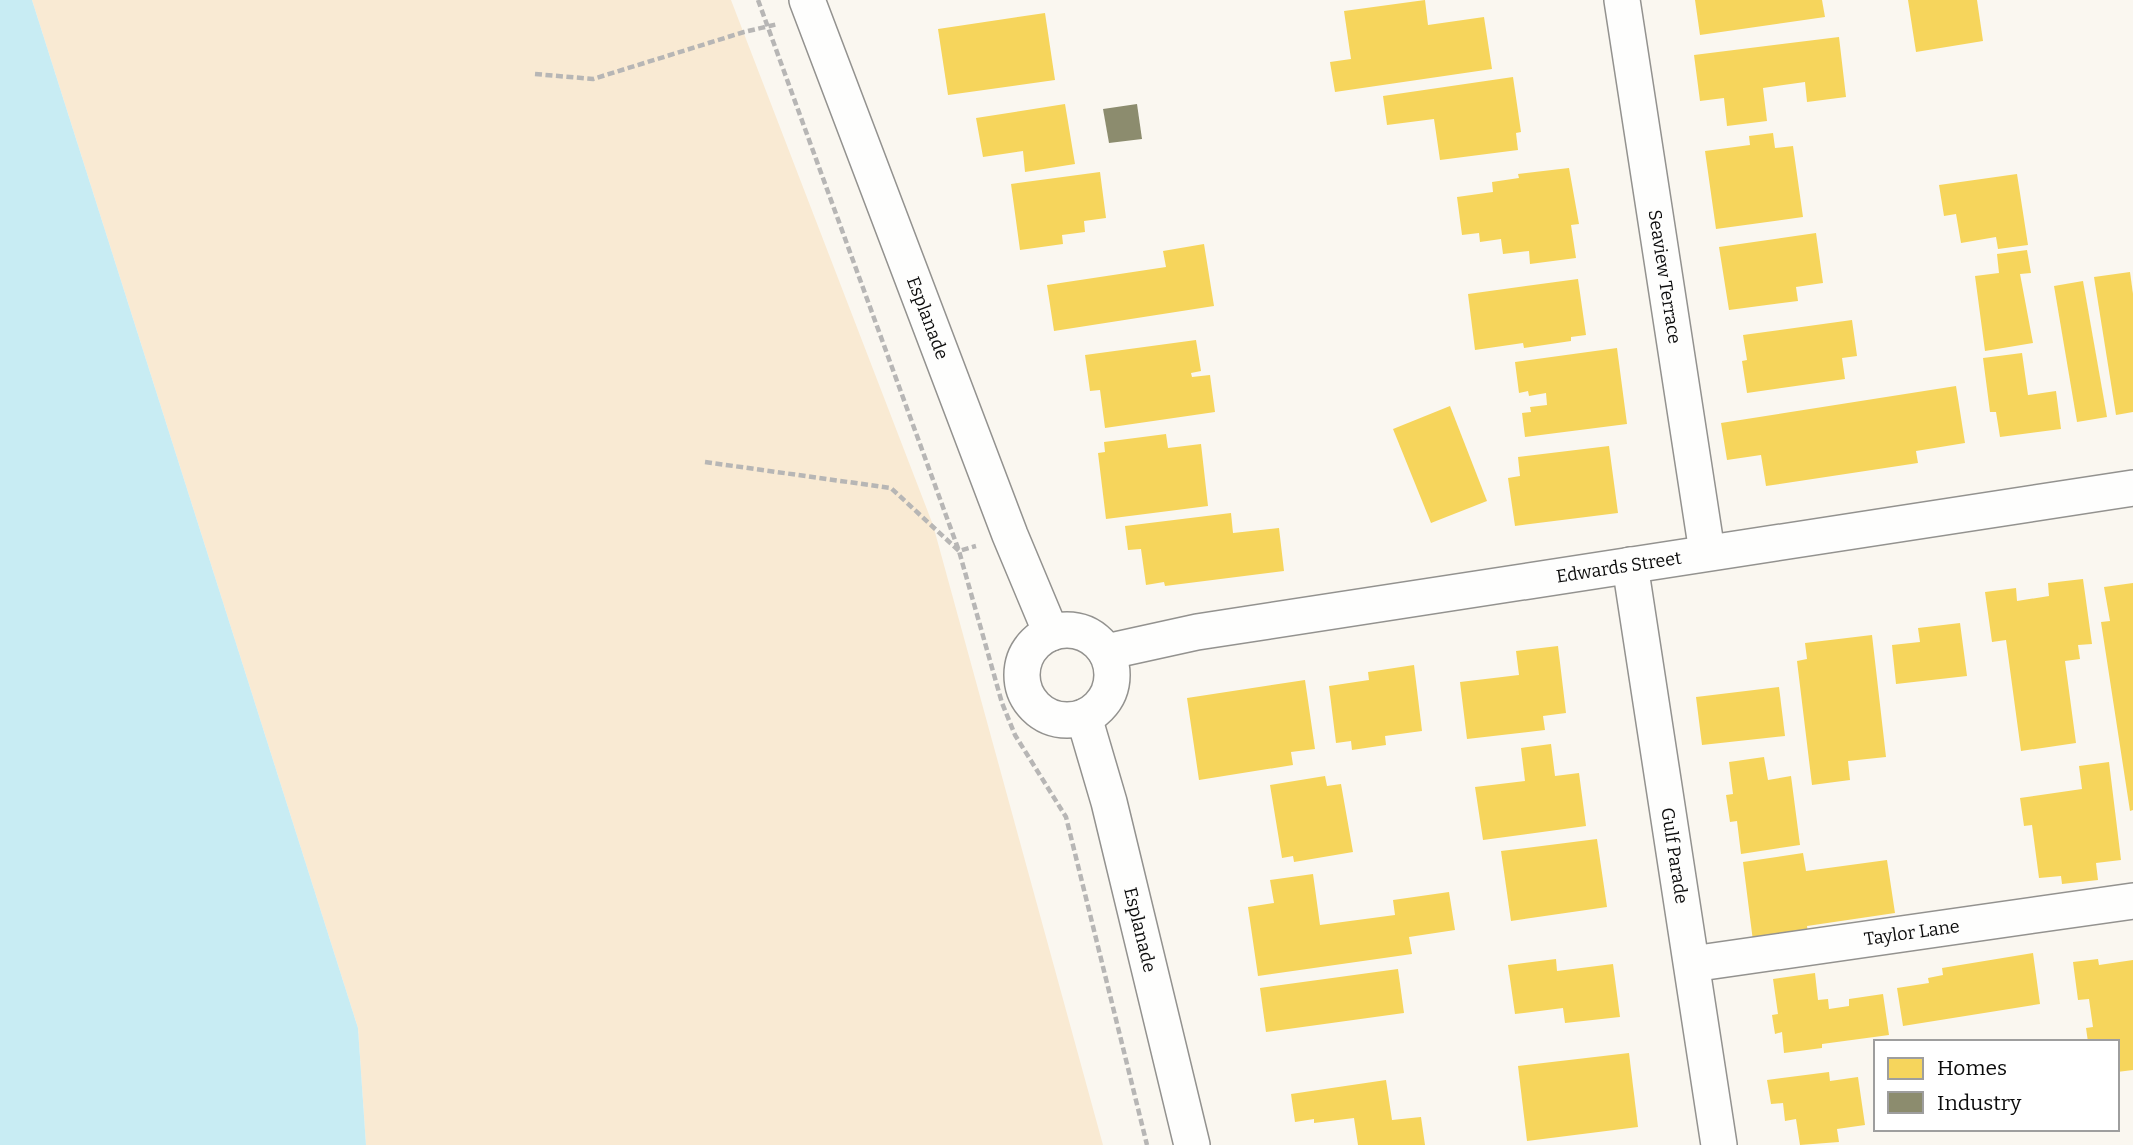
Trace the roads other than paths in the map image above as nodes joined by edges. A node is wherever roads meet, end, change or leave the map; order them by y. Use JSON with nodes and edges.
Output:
{"nodes":[{"id":1,"x":1622,"y":0,"type":"edge"},
{"id":2,"x":810,"y":8,"type":"edge"},
{"id":3,"x":2133,"y":488,"type":"edge"},
{"id":4,"x":1707,"y":552,"type":"junction"},
{"id":5,"x":1630,"y":565,"type":"junction"},
{"id":6,"x":1051,"y":633,"type":"junction"},
{"id":7,"x":1106,"y":652,"type":"junction"},
{"id":8,"x":1084,"y":717,"type":"junction"},
{"id":9,"x":2133,"y":901,"type":"edge"},
{"id":10,"x":1692,"y":964,"type":"junction"},
{"id":11,"x":1192,"y":1145,"type":"edge"},
{"id":12,"x":1719,"y":1145,"type":"edge"}],
"edges":[{"from":1,"to":4,"type":"street","name":"Seaview Terrace"},
{"from":2,"to":6,"type":"street","name":"Esplanade"},
{"from":3,"to":4,"type":"street","name":"Edwards Street"},
{"from":4,"to":5,"type":"street","name":"Edwards Street"},
{"from":5,"to":7,"type":"street","name":"Edwards Street"},
{"from":5,"to":10,"type":"street","name":"Gulf Parade"},
{"from":6,"to":7,"type":"street"},
{"from":6,"to":8,"type":"street"},
{"from":7,"to":8,"type":"street"},
{"from":8,"to":11,"type":"street","name":"Esplanade"},
{"from":9,"to":10,"type":"street","name":"Taylor Lane"},
{"from":10,"to":12,"type":"street","name":"Gulf Parade"}]}
